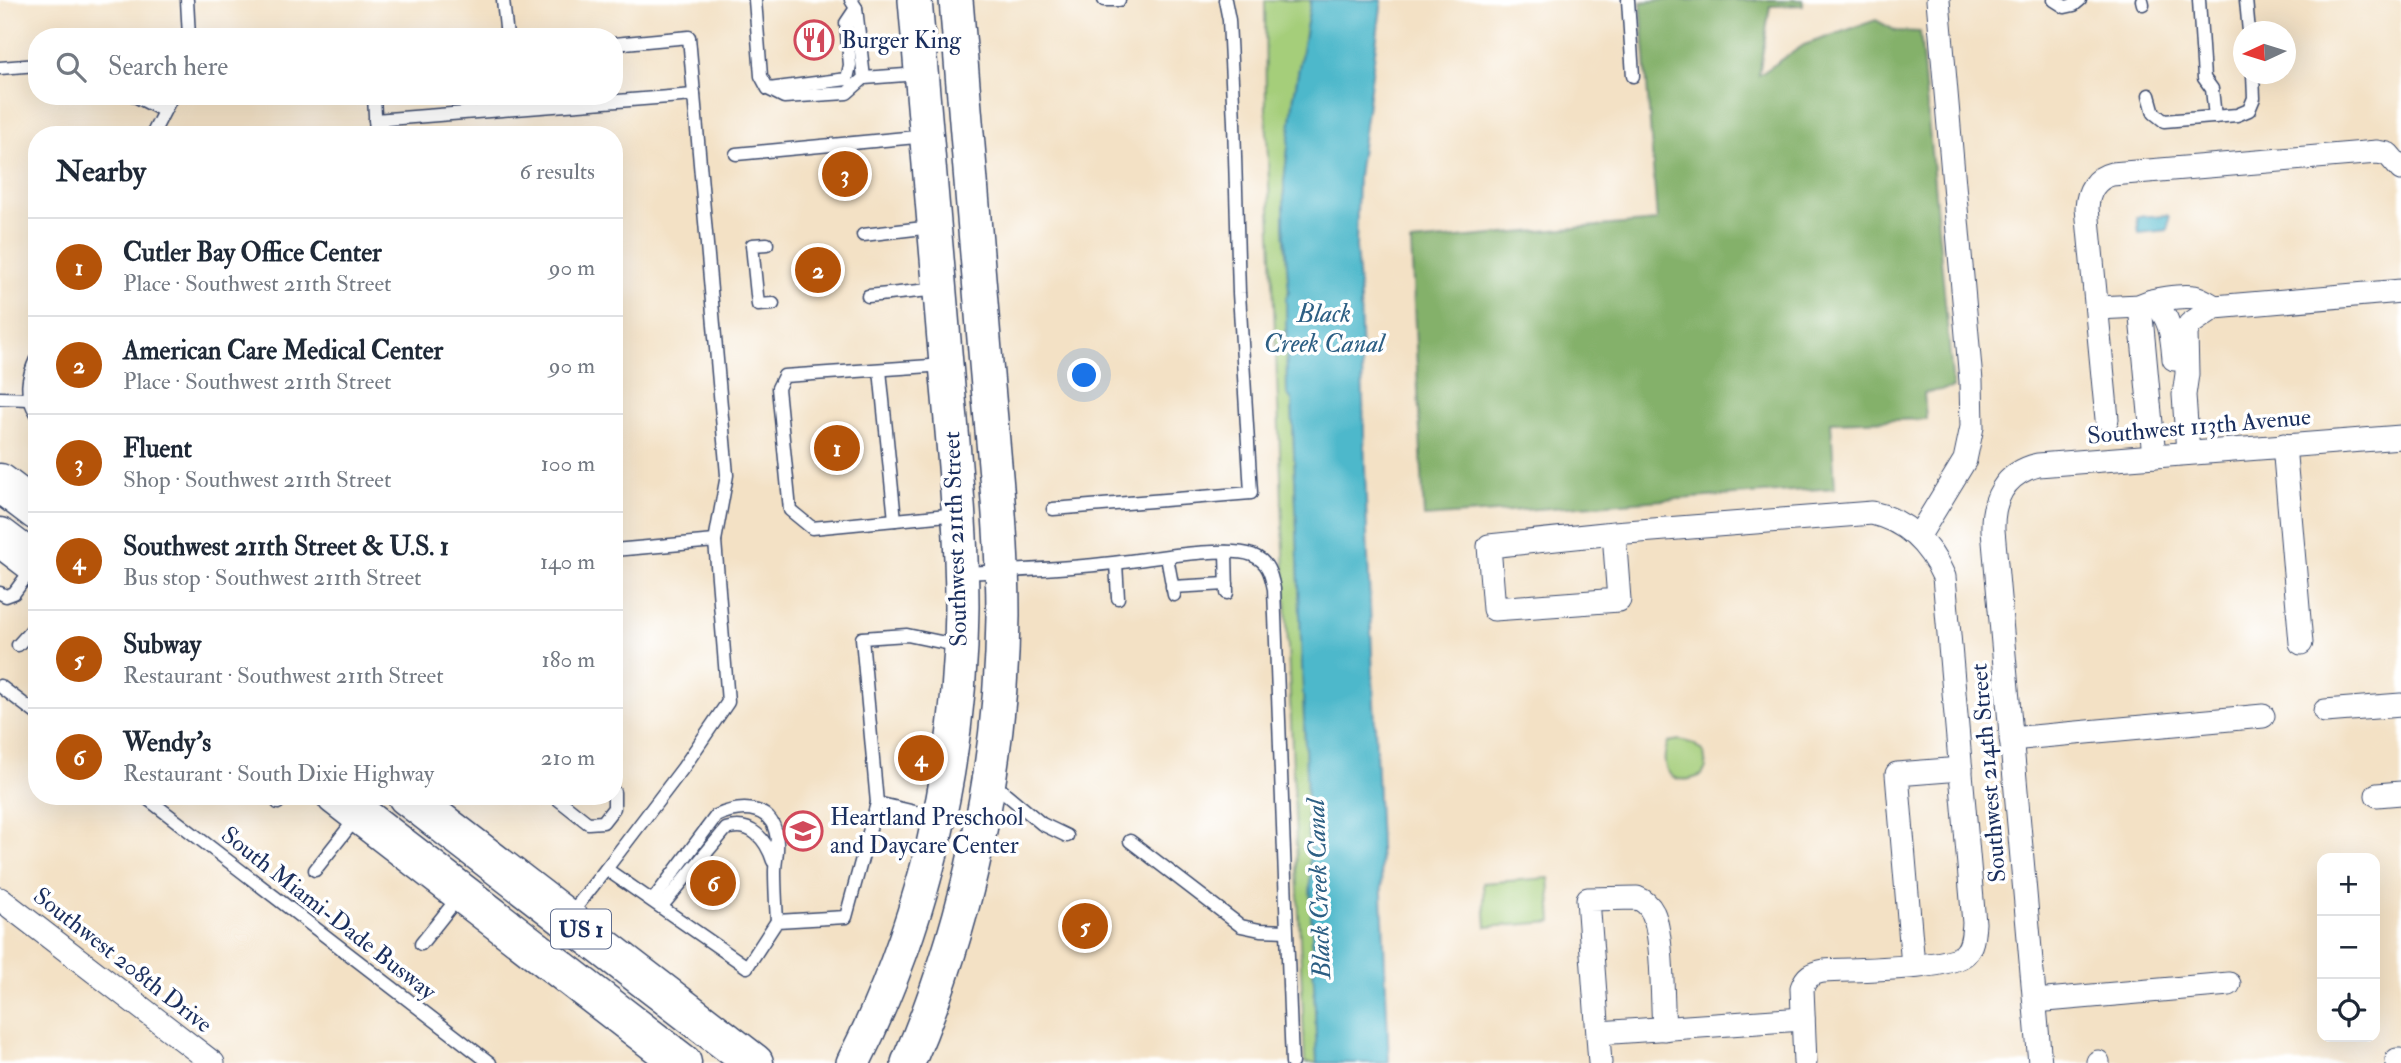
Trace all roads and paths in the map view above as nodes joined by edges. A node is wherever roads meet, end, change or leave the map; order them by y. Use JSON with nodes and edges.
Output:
{"nodes":[{"id":1,"x":187,"y":0,"type":"edge"},
{"id":2,"x":503,"y":0,"type":"edge"},
{"id":3,"x":755,"y":0,"type":"edge"},
{"id":4,"x":915,"y":0,"type":"edge"},
{"id":5,"x":956,"y":0,"type":"edge"},
{"id":6,"x":1104,"y":0,"type":"edge"},
{"id":7,"x":1119,"y":0,"type":"edge"},
{"id":8,"x":1225,"y":0,"type":"edge"},
{"id":9,"x":1628,"y":0,"type":"edge"},
{"id":10,"x":1938,"y":0,"type":"edge"},
{"id":11,"x":2054,"y":0,"type":"edge"},
{"id":12,"x":2080,"y":0,"type":"edge"},
{"id":13,"x":2199,"y":0,"type":"edge"},
{"id":14,"x":2246,"y":0,"type":"edge"},
{"id":15,"x":854,"y":4,"type":"edge"},
{"id":16,"x":2248,"y":21,"type":"edge"},
{"id":17,"x":189,"y":28,"type":"edge"},
{"id":18,"x":506,"y":28,"type":"edge"},
{"id":19,"x":623,"y":43,"type":"edge"},
{"id":20,"x":28,"y":66,"type":"edge"},
{"id":21,"x":0,"y":68,"type":"edge"},
{"id":22,"x":922,"y":74,"type":"junction"},
{"id":23,"x":1633,"y":76,"type":"dead end"},
{"id":24,"x":864,"y":78,"type":"junction"},
{"id":25,"x":2253,"y":84,"type":"edge"},
{"id":26,"x":768,"y":89,"type":"junction"},
{"id":27,"x":694,"y":95,"type":"junction"},
{"id":28,"x":2149,"y":95,"type":"dead end"},
{"id":29,"x":623,"y":98,"type":"edge"},
{"id":30,"x":152,"y":105,"type":"edge"},
{"id":31,"x":167,"y":105,"type":"edge"},
{"id":32,"x":374,"y":105,"type":"edge"},
{"id":33,"x":490,"y":105,"type":"edge"},
{"id":34,"x":164,"y":111,"type":"junction"},
{"id":35,"x":2215,"y":117,"type":"junction"},
{"id":36,"x":375,"y":120,"type":"junction"},
{"id":37,"x":156,"y":126,"type":"edge"},
{"id":38,"x":375,"y":126,"type":"edge"},
{"id":39,"x":927,"y":136,"type":"junction"},
{"id":40,"x":736,"y":154,"type":"dead end"},
{"id":41,"x":2401,"y":169,"type":"edge"},
{"id":42,"x":934,"y":226,"type":"junction"},
{"id":43,"x":863,"y":235,"type":"dead end"},
{"id":44,"x":767,"y":244,"type":"dead end"},
{"id":45,"x":940,"y":289,"type":"junction"},
{"id":46,"x":2401,"y":291,"type":"edge"},
{"id":47,"x":868,"y":296,"type":"dead end"},
{"id":48,"x":773,"y":304,"type":"dead end"},
{"id":49,"x":2146,"y":304,"type":"junction"},
{"id":50,"x":2215,"y":307,"type":"junction"},
{"id":51,"x":2096,"y":308,"type":"junction"},
{"id":52,"x":946,"y":365,"type":"junction"},
{"id":53,"x":880,"y":370,"type":"junction"},
{"id":54,"x":2183,"y":395,"type":"junction"},
{"id":55,"x":0,"y":398,"type":"edge"},
{"id":56,"x":28,"y":399,"type":"edge"},
{"id":57,"x":2107,"y":419,"type":"dead end"},
{"id":58,"x":2401,"y":437,"type":"edge"},
{"id":59,"x":2284,"y":445,"type":"junction"},
{"id":60,"x":2188,"y":453,"type":"junction"},
{"id":61,"x":2154,"y":456,"type":"junction"},
{"id":62,"x":2007,"y":482,"type":"joint"},
{"id":63,"x":0,"y":483,"type":"edge"},
{"id":64,"x":28,"y":504,"type":"edge"},
{"id":65,"x":1053,"y":509,"type":"dead end"},
{"id":66,"x":958,"y":514,"type":"junction"},
{"id":67,"x":895,"y":520,"type":"junction"},
{"id":68,"x":1614,"y":533,"type":"junction"},
{"id":69,"x":1918,"y":537,"type":"junction"},
{"id":70,"x":715,"y":541,"type":"junction"},
{"id":71,"x":623,"y":549,"type":"edge"},
{"id":72,"x":1226,"y":552,"type":"junction"},
{"id":73,"x":26,"y":555,"type":"edge"},
{"id":74,"x":1167,"y":556,"type":"junction"},
{"id":75,"x":1116,"y":563,"type":"junction"},
{"id":76,"x":1002,"y":572,"type":"junction"},
{"id":77,"x":961,"y":573,"type":"junction"},
{"id":78,"x":0,"y":593,"type":"edge"},
{"id":79,"x":1118,"y":598,"type":"dead end"},
{"id":80,"x":28,"y":634,"type":"edge"},
{"id":81,"x":2301,"y":643,"type":"dead end"},
{"id":82,"x":18,"y":645,"type":"dead end"},
{"id":83,"x":960,"y":646,"type":"junction"},
{"id":84,"x":0,"y":686,"type":"edge"},
{"id":85,"x":2401,"y":705,"type":"edge"},
{"id":86,"x":28,"y":707,"type":"edge"},
{"id":87,"x":2325,"y":711,"type":"dead end"},
{"id":88,"x":2263,"y":716,"type":"dead end"},
{"id":89,"x":2011,"y":739,"type":"junction"},
{"id":90,"x":1961,"y":769,"type":"junction"},
{"id":91,"x":989,"y":780,"type":"junction"},
{"id":92,"x":2401,"y":793,"type":"edge"},
{"id":93,"x":2377,"y":795,"type":"dead end"},
{"id":94,"x":877,"y":803,"type":"junction"},
{"id":95,"x":156,"y":805,"type":"edge"},
{"id":96,"x":348,"y":805,"type":"edge"},
{"id":97,"x":419,"y":805,"type":"edge"},
{"id":98,"x":566,"y":805,"type":"edge"},
{"id":99,"x":614,"y":805,"type":"edge"},
{"id":100,"x":940,"y":818,"type":"junction"},
{"id":101,"x":1067,"y":836,"type":"dead end"},
{"id":102,"x":1130,"y":841,"type":"dead end"},
{"id":103,"x":775,"y":868,"type":"junction"},
{"id":104,"x":606,"y":869,"type":"junction"},
{"id":105,"x":315,"y":870,"type":"dead end"},
{"id":106,"x":462,"y":893,"type":"junction"},
{"id":107,"x":0,"y":899,"type":"edge"},
{"id":108,"x":657,"y":903,"type":"junction"},
{"id":109,"x":567,"y":919,"type":"junction"},
{"id":110,"x":777,"y":921,"type":"junction"},
{"id":111,"x":1286,"y":931,"type":"junction"},
{"id":112,"x":421,"y":944,"type":"dead end"},
{"id":113,"x":1913,"y":966,"type":"junction"},
{"id":114,"x":2229,"y":984,"type":"dead end"},
{"id":115,"x":2035,"y":1001,"type":"junction"},
{"id":116,"x":1803,"y":1019,"type":"junction"},
{"id":117,"x":1664,"y":1029,"type":"junction"},
{"id":118,"x":1599,"y":1034,"type":"junction"},
{"id":119,"x":213,"y":1063,"type":"edge"},
{"id":120,"x":490,"y":1063,"type":"edge"},
{"id":121,"x":682,"y":1063,"type":"edge"},
{"id":122,"x":754,"y":1063,"type":"edge"},
{"id":123,"x":853,"y":1063,"type":"edge"},
{"id":124,"x":908,"y":1063,"type":"edge"},
{"id":125,"x":1292,"y":1063,"type":"edge"},
{"id":126,"x":1601,"y":1063,"type":"edge"},
{"id":127,"x":1805,"y":1063,"type":"edge"},
{"id":128,"x":2040,"y":1063,"type":"edge"}],
"edges":[{"from":1,"to":17,"type":"lane"},
{"from":2,"to":18,"type":"lane"},
{"from":3,"to":26,"type":"lane"},
{"from":4,"to":22,"type":"main road","name":"Southwest 211th Street"},
{"from":5,"to":76,"type":"main road","name":"Southwest 211th Street"},
{"from":6,"to":7,"type":"lane"},
{"from":8,"to":65,"type":"lane"},
{"from":9,"to":23,"type":"lane"},
{"from":10,"to":69,"type":"street"},
{"from":11,"to":12,"type":"lane"},
{"from":13,"to":35,"type":"lane"},
{"from":14,"to":16,"type":"lane"},
{"from":15,"to":24,"type":"lane"},
{"from":15,"to":26,"type":"lane"},
{"from":19,"to":27,"type":"lane"},
{"from":20,"to":21,"type":"lane"},
{"from":22,"to":24,"type":"lane"},
{"from":22,"to":39,"type":"main road","name":"Southwest 211th Street"},
{"from":24,"to":26,"type":"lane"},
{"from":25,"to":35,"type":"lane"},
{"from":27,"to":29,"type":"lane"},
{"from":27,"to":70,"type":"lane"},
{"from":28,"to":35,"type":"lane"},
{"from":30,"to":34,"type":"lane"},
{"from":31,"to":34,"type":"lane"},
{"from":32,"to":36,"type":"lane"},
{"from":33,"to":36,"type":"lane"},
{"from":34,"to":37,"type":"lane"},
{"from":36,"to":38,"type":"lane"},
{"from":39,"to":40,"type":"lane"},
{"from":39,"to":42,"type":"main road","name":"Southwest 211th Street"},
{"from":41,"to":51,"type":"street"},
{"from":42,"to":43,"type":"lane"},
{"from":42,"to":45,"type":"main road","name":"Southwest 211th Street"},
{"from":44,"to":48,"type":"lane"},
{"from":45,"to":47,"type":"lane"},
{"from":45,"to":52,"type":"main road","name":"Southwest 211th Street"},
{"from":46,"to":50,"type":"street"},
{"from":49,"to":50,"type":"street"},
{"from":49,"to":51,"type":"street"},
{"from":49,"to":54,"type":"street"},
{"from":49,"to":61,"type":"street"},
{"from":50,"to":54,"type":"street"},
{"from":51,"to":57,"type":"street"},
{"from":52,"to":53,"type":"lane"},
{"from":52,"to":66,"type":"main road","name":"Southwest 211th Street"},
{"from":53,"to":67,"type":"lane"},
{"from":53,"to":67,"type":"lane"},
{"from":54,"to":60,"type":"street"},
{"from":55,"to":56,"type":"lane"},
{"from":58,"to":59,"type":"street","name":"Southwest 113th Avenue"},
{"from":59,"to":60,"type":"street","name":"Southwest 113th Avenue"},
{"from":59,"to":81,"type":"street"},
{"from":60,"to":61,"type":"street","name":"Southwest 113th Avenue"},
{"from":61,"to":62,"type":"street","name":"Southwest 113th Avenue"},
{"from":62,"to":89,"type":"street","name":"Southwest 214th Street"},
{"from":63,"to":64,"type":"highway"},
{"from":66,"to":67,"type":"lane"},
{"from":66,"to":77,"type":"main road","name":"Southwest 211th Street"},
{"from":68,"to":68,"type":"street"},
{"from":68,"to":69,"type":"street"},
{"from":69,"to":90,"type":"street"},
{"from":70,"to":71,"type":"lane"},
{"from":70,"to":104,"type":"lane"},
{"from":72,"to":74,"type":"lane"},
{"from":72,"to":74,"type":"lane"},
{"from":72,"to":111,"type":"lane"},
{"from":73,"to":78,"type":"lane"},
{"from":74,"to":75,"type":"lane"},
{"from":75,"to":76,"type":"lane"},
{"from":75,"to":79,"type":"lane"},
{"from":76,"to":77,"type":"lane"},
{"from":76,"to":91,"type":"main road","name":"Southwest 211th Street"},
{"from":77,"to":83,"type":"main road","name":"Southwest 211th Street"},
{"from":80,"to":82,"type":"lane"},
{"from":83,"to":94,"type":"lane"},
{"from":83,"to":100,"type":"main road","name":"Southwest 211th Street"},
{"from":84,"to":86,"type":"lane"},
{"from":85,"to":87,"type":"street"},
{"from":88,"to":89,"type":"street"},
{"from":89,"to":115,"type":"street","name":"Southwest 214th Street"},
{"from":90,"to":113,"type":"street"},
{"from":90,"to":113,"type":"street"},
{"from":91,"to":101,"type":"lane"},
{"from":91,"to":124,"type":"main road","name":"Southwest 211th Street"},
{"from":92,"to":93,"type":"street"},
{"from":94,"to":100,"type":"lane"},
{"from":94,"to":110,"type":"lane"},
{"from":95,"to":120,"type":"lane","name":"South Miami-Dade Busway"},
{"from":96,"to":105,"type":"lane"},
{"from":96,"to":106,"type":"highway","number":"US 1"},
{"from":97,"to":109,"type":"highway","number":"US 1"},
{"from":98,"to":99,"type":"lane"},
{"from":100,"to":123,"type":"main road","name":"Southwest 211th Street"},
{"from":102,"to":111,"type":"lane"},
{"from":103,"to":108,"type":"lane"},
{"from":103,"to":108,"type":"lane"},
{"from":103,"to":110,"type":"lane"},
{"from":104,"to":108,"type":"lane"},
{"from":104,"to":109,"type":"lane"},
{"from":106,"to":112,"type":"lane"},
{"from":106,"to":121,"type":"highway","number":"US 1"},
{"from":107,"to":119,"type":"street","name":"Southwest 208th Drive"},
{"from":108,"to":110,"type":"lane"},
{"from":109,"to":122,"type":"highway","number":"US 1"},
{"from":111,"to":125,"type":"lane"},
{"from":113,"to":116,"type":"street"},
{"from":114,"to":115,"type":"street"},
{"from":115,"to":128,"type":"street","name":"Southwest 214th Street"},
{"from":116,"to":117,"type":"street"},
{"from":116,"to":127,"type":"street"},
{"from":117,"to":118,"type":"street"},
{"from":117,"to":118,"type":"street"},
{"from":118,"to":126,"type":"street"}]}
